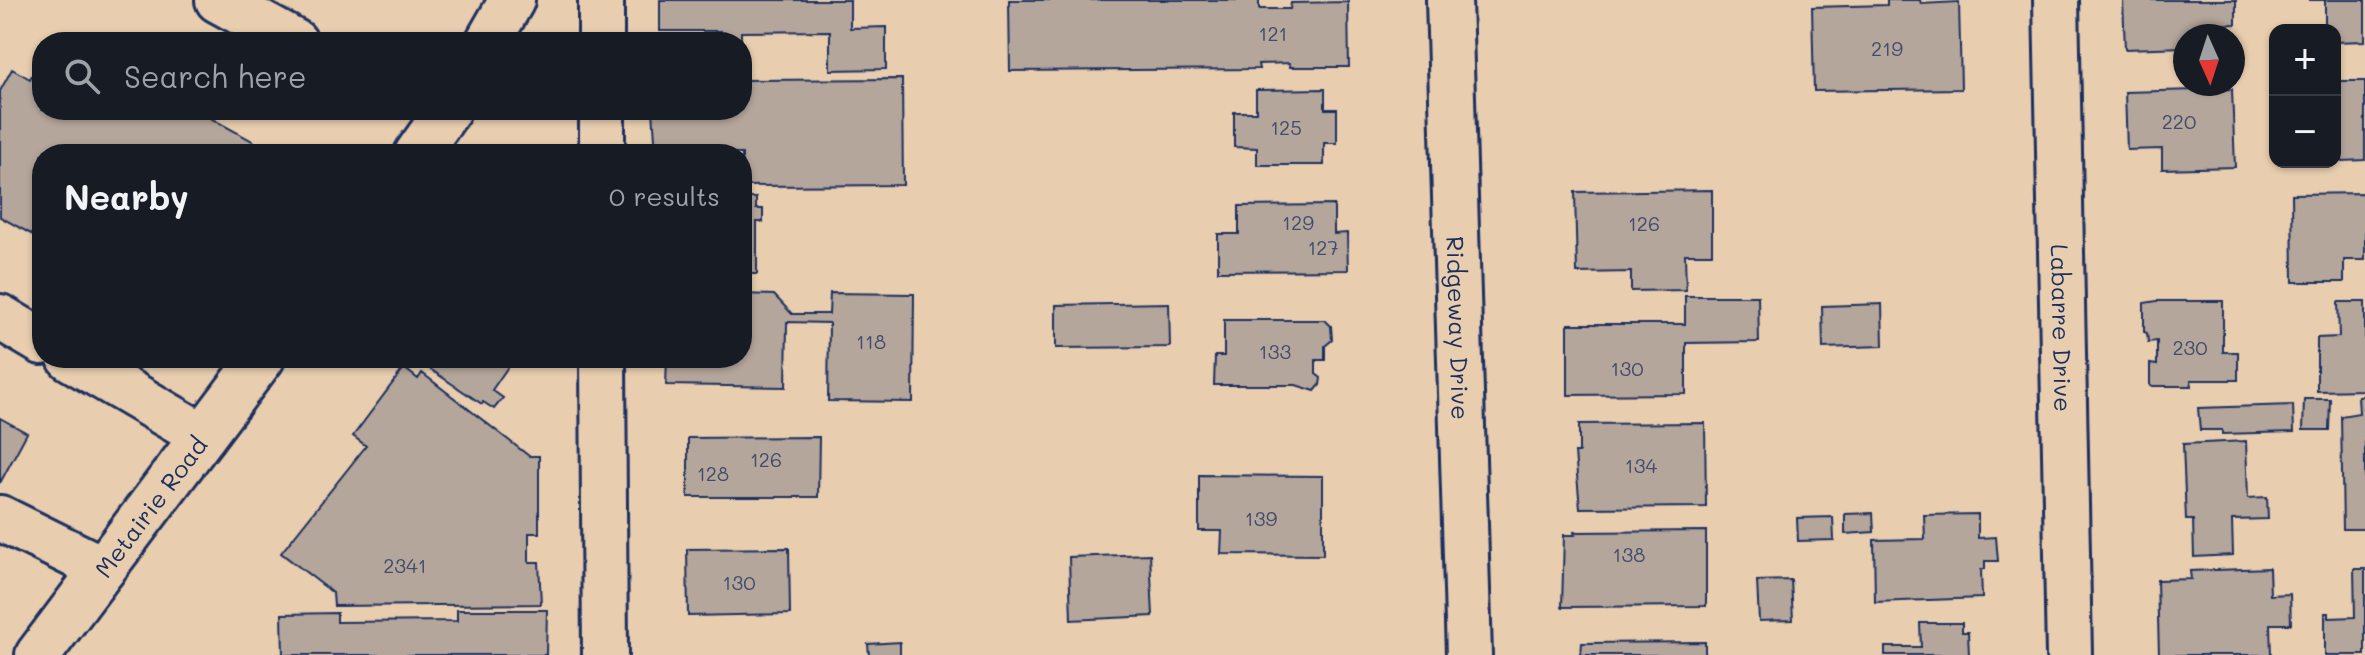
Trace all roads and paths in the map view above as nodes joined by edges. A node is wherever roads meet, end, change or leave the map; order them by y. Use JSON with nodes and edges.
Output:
{"nodes":[{"id":1,"x":218,"y":0,"type":"edge"},
{"id":2,"x":512,"y":0,"type":"edge"},
{"id":3,"x":601,"y":0,"type":"edge"},
{"id":4,"x":1449,"y":0,"type":"edge"},
{"id":5,"x":2056,"y":0,"type":"edge"},
{"id":6,"x":277,"y":32,"type":"edge"},
{"id":7,"x":494,"y":32,"type":"edge"},
{"id":8,"x":601,"y":32,"type":"edge"},
{"id":9,"x":602,"y":120,"type":"edge"},
{"id":10,"x":602,"y":144,"type":"edge"},
{"id":11,"x":0,"y":317,"type":"edge"},
{"id":12,"x":32,"y":336,"type":"edge"},
{"id":13,"x":87,"y":368,"type":"edge"},
{"id":14,"x":254,"y":368,"type":"edge"},
{"id":15,"x":603,"y":368,"type":"edge"},
{"id":16,"x":203,"y":436,"type":"junction"},
{"id":17,"x":0,"y":518,"type":"edge"},
{"id":18,"x":103,"y":569,"type":"junction"},
{"id":19,"x":38,"y":655,"type":"edge"},
{"id":20,"x":605,"y":655,"type":"edge"},
{"id":21,"x":1469,"y":655,"type":"edge"},
{"id":22,"x":2069,"y":655,"type":"edge"}],
"edges":[{"from":1,"to":6,"type":"street"},
{"from":2,"to":7,"type":"street"},
{"from":3,"to":8,"type":"street"},
{"from":4,"to":21,"type":"street","name":"Ridgeway Drive"},
{"from":5,"to":22,"type":"street","name":"Labarre Drive"},
{"from":9,"to":10,"type":"street"},
{"from":11,"to":12,"type":"street"},
{"from":13,"to":16,"type":"street"},
{"from":14,"to":16,"type":"street","name":"Metairie Road"},
{"from":15,"to":20,"type":"street"},
{"from":16,"to":18,"type":"street","name":"Metairie Road"},
{"from":17,"to":18,"type":"street"},
{"from":18,"to":19,"type":"street","name":"Metairie Road"}]}
